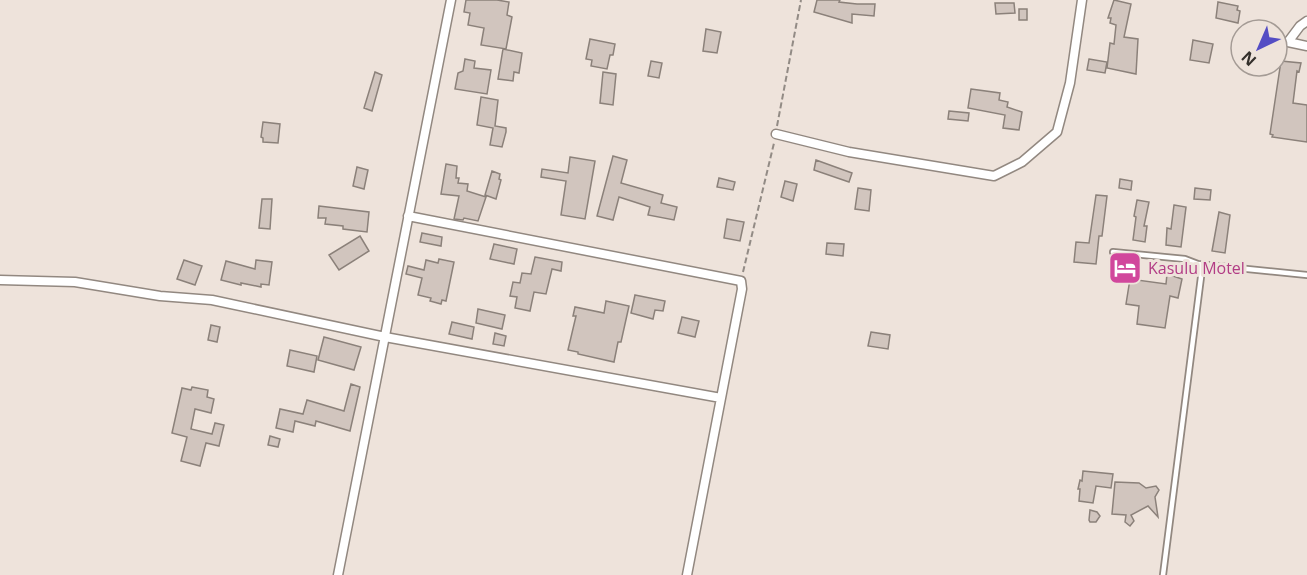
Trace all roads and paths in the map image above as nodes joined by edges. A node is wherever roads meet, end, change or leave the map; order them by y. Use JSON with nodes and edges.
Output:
{"nodes":[{"id":1,"x":451,"y":0,"type":"edge"},
{"id":2,"x":1082,"y":0,"type":"edge"},
{"id":3,"x":1307,"y":21,"type":"edge"},
{"id":4,"x":1307,"y":46,"type":"edge"},
{"id":5,"x":776,"y":134,"type":"dead end"},
{"id":6,"x":408,"y":216,"type":"junction"},
{"id":7,"x":1113,"y":252,"type":"dead end"},
{"id":8,"x":1198,"y":264,"type":"junction"},
{"id":9,"x":1307,"y":275,"type":"edge"},
{"id":10,"x":0,"y":279,"type":"edge"},
{"id":11,"x":385,"y":337,"type":"junction"},
{"id":12,"x":721,"y":398,"type":"junction"},
{"id":13,"x":338,"y":575,"type":"edge"},
{"id":14,"x":687,"y":575,"type":"edge"},
{"id":15,"x":1163,"y":575,"type":"edge"}],
"edges":[{"from":1,"to":6,"type":"street"},
{"from":2,"to":5,"type":"street"},
{"from":3,"to":4,"type":"street"},
{"from":6,"to":11,"type":"street"},
{"from":6,"to":12,"type":"street"},
{"from":7,"to":8,"type":"lane"},
{"from":8,"to":9,"type":"lane"},
{"from":8,"to":15,"type":"lane"},
{"from":10,"to":11,"type":"street"},
{"from":11,"to":12,"type":"street"},
{"from":11,"to":13,"type":"street"},
{"from":12,"to":14,"type":"street"}]}
